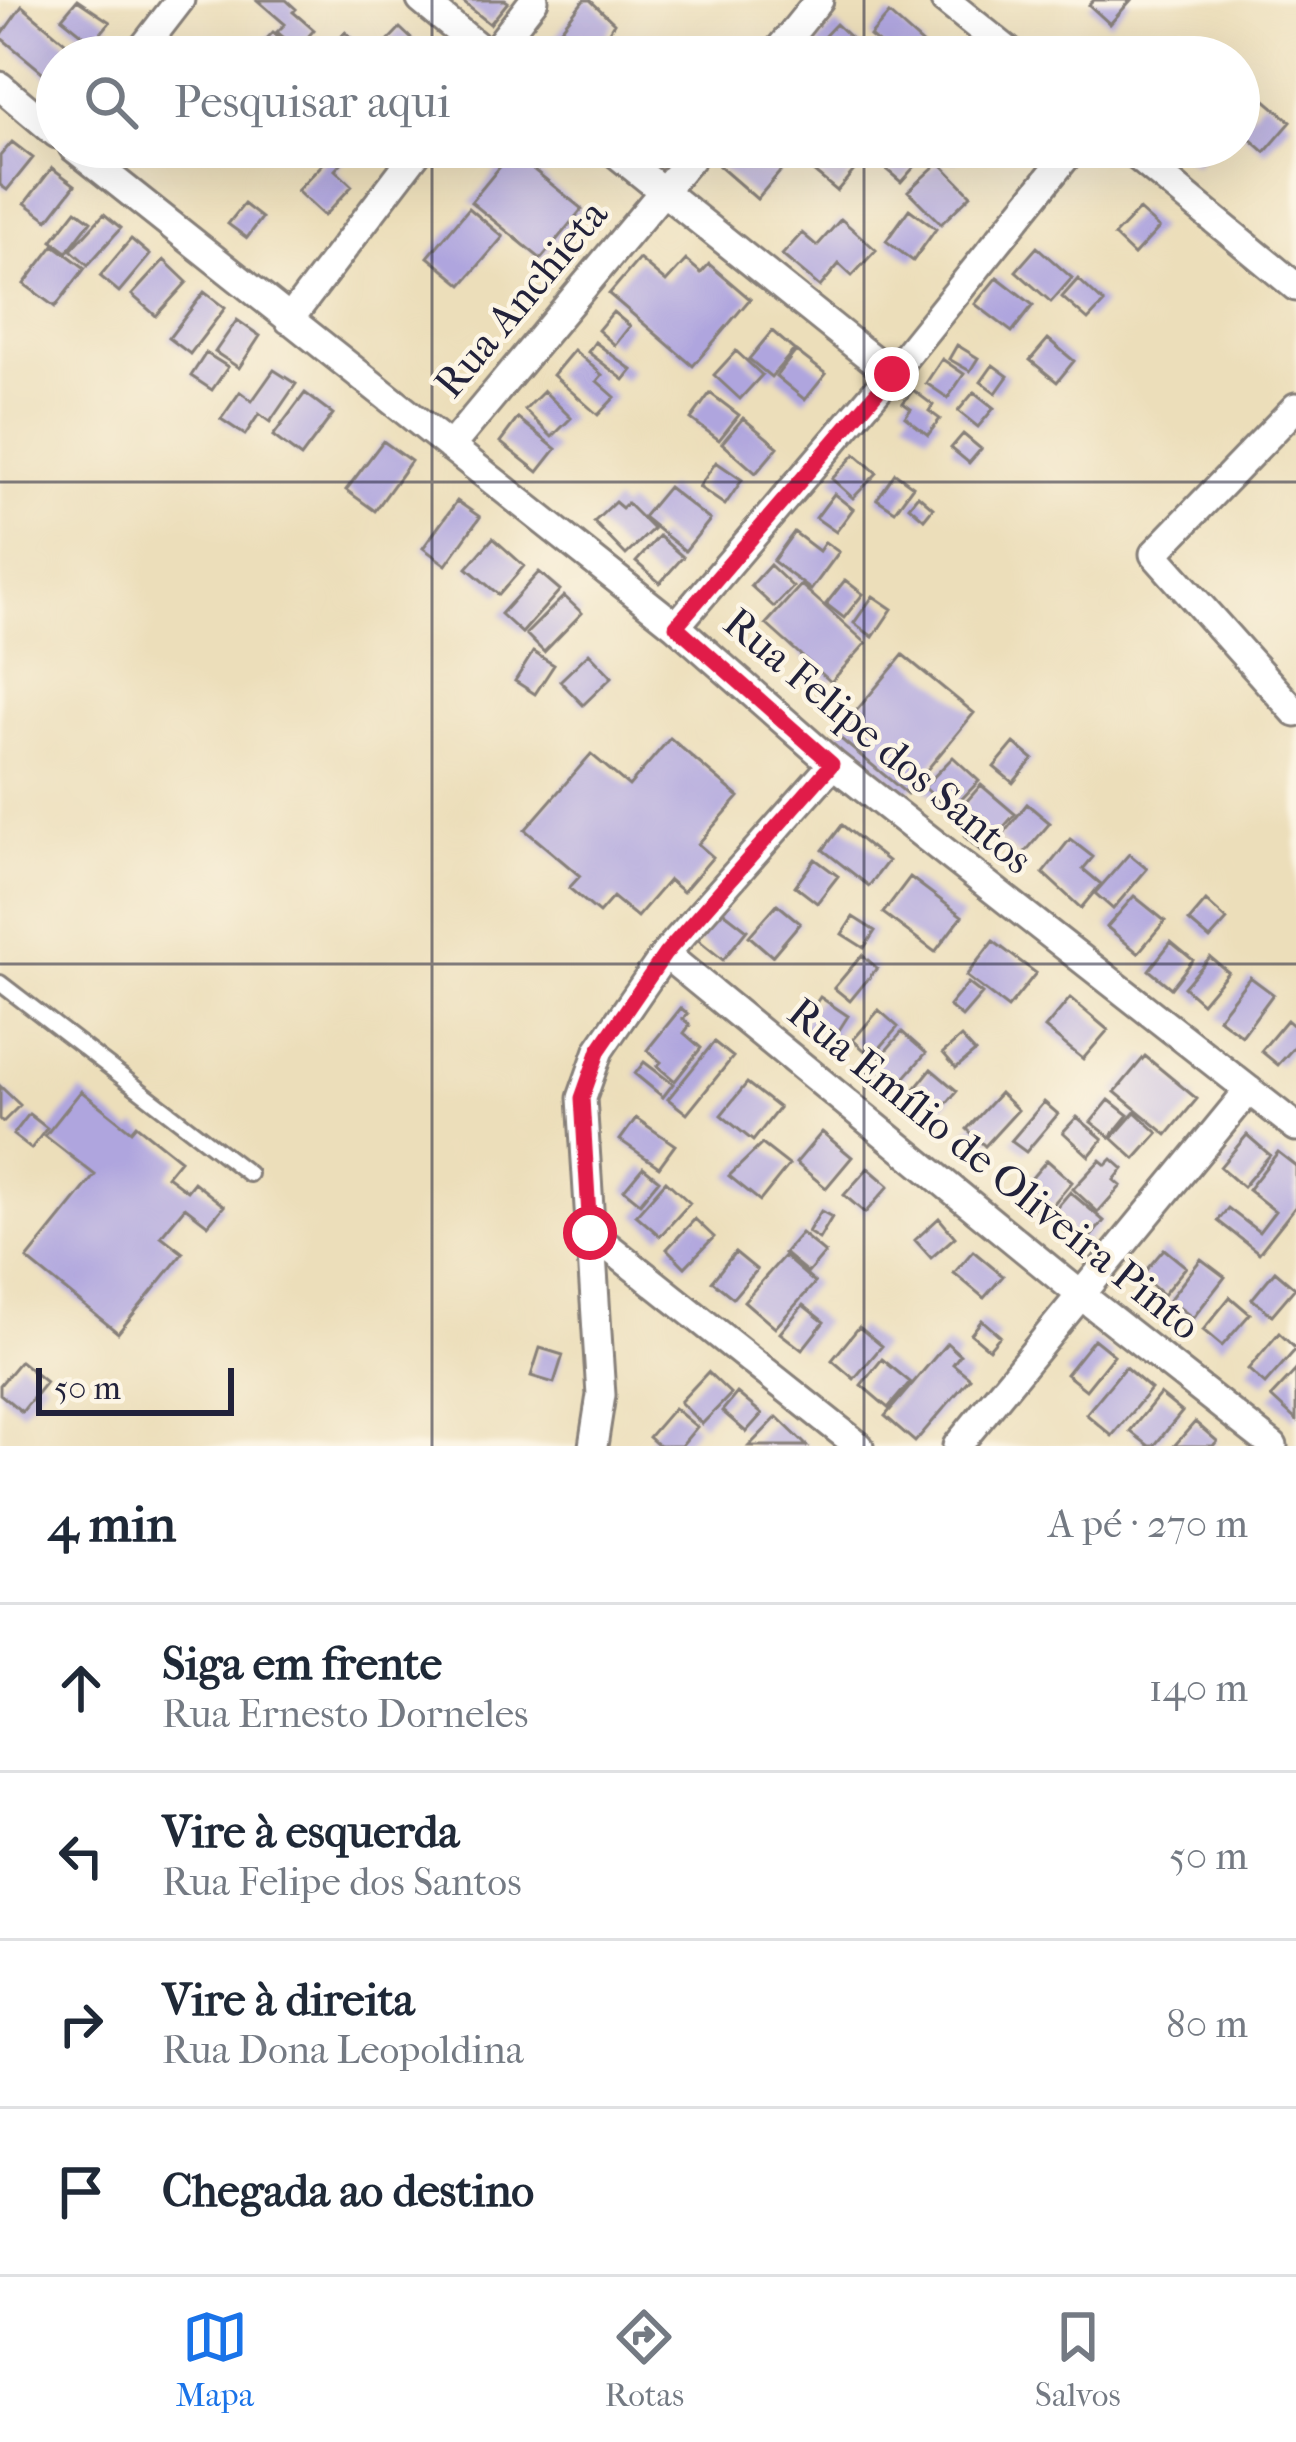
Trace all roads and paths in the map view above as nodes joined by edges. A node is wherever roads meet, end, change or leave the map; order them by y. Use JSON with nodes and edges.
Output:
{"nodes":[{"id":1,"x":180,"y":0,"type":"edge"},
{"id":2,"x":421,"y":0,"type":"edge"},
{"id":3,"x":534,"y":0,"type":"edge"},
{"id":4,"x":819,"y":0,"type":"edge"},
{"id":5,"x":945,"y":0,"type":"edge"},
{"id":6,"x":152,"y":36,"type":"edge"},
{"id":7,"x":465,"y":36,"type":"edge"},
{"id":8,"x":506,"y":36,"type":"edge"},
{"id":9,"x":790,"y":36,"type":"edge"},
{"id":10,"x":990,"y":36,"type":"edge"},
{"id":11,"x":0,"y":86,"type":"edge"},
{"id":12,"x":36,"y":116,"type":"edge"},
{"id":13,"x":99,"y":168,"type":"edge"},
{"id":14,"x":406,"y":168,"type":"edge"},
{"id":15,"x":636,"y":168,"type":"edge"},
{"id":16,"x":683,"y":168,"type":"edge"},
{"id":17,"x":1057,"y":168,"type":"edge"},
{"id":18,"x":1152,"y":168,"type":"edge"},
{"id":19,"x":665,"y":190,"type":"junction"},
{"id":20,"x":1296,"y":287,"type":"edge"},
{"id":21,"x":289,"y":320,"type":"junction"},
{"id":22,"x":892,"y":374,"type":"junction"},
{"id":23,"x":1296,"y":407,"type":"edge"},
{"id":24,"x":450,"y":447,"type":"junction"},
{"id":25,"x":676,"y":626,"type":"junction"},
{"id":26,"x":1296,"y":713,"type":"edge"},
{"id":27,"x":832,"y":764,"type":"junction"},
{"id":28,"x":665,"y":954,"type":"junction"},
{"id":29,"x":0,"y":983,"type":"edge"},
{"id":30,"x":1249,"y":1090,"type":"junction"},
{"id":31,"x":1296,"y":1127,"type":"edge"},
{"id":32,"x":249,"y":1174,"type":"dead end"},
{"id":33,"x":590,"y":1233,"type":"junction"},
{"id":34,"x":1082,"y":1296,"type":"junction"},
{"id":35,"x":593,"y":1446,"type":"edge"},
{"id":36,"x":859,"y":1446,"type":"edge"},
{"id":37,"x":957,"y":1446,"type":"edge"},
{"id":38,"x":1274,"y":1446,"type":"edge"}],
"edges":[{"from":1,"to":6,"type":"street"},
{"from":2,"to":7,"type":"street"},
{"from":3,"to":8,"type":"street"},
{"from":4,"to":9,"type":"street"},
{"from":5,"to":10,"type":"street"},
{"from":11,"to":12,"type":"street"},
{"from":13,"to":21,"type":"street","name":"Rua Felipe dos Santos"},
{"from":14,"to":21,"type":"street"},
{"from":15,"to":19,"type":"street"},
{"from":16,"to":19,"type":"street","name":"Rua Anchieta"},
{"from":17,"to":22,"type":"street"},
{"from":18,"to":20,"type":"street"},
{"from":19,"to":22,"type":"street"},
{"from":19,"to":24,"type":"street","name":"Rua Anchieta"},
{"from":21,"to":24,"type":"street","name":"Rua Felipe dos Santos"},
{"from":22,"to":25,"type":"street"},
{"from":23,"to":26,"type":"street"},
{"from":24,"to":25,"type":"street","name":"Rua Felipe dos Santos"},
{"from":25,"to":27,"type":"street","name":"Rua Felipe dos Santos"},
{"from":27,"to":28,"type":"street"},
{"from":27,"to":30,"type":"street","name":"Rua Felipe dos Santos"},
{"from":28,"to":33,"type":"street"},
{"from":28,"to":34,"type":"street","name":"Rua Emílio de Oliveira Pinto"},
{"from":29,"to":32,"type":"lane"},
{"from":30,"to":31,"type":"street","name":"Rua Felipe dos Santos"},
{"from":30,"to":34,"type":"street"},
{"from":33,"to":35,"type":"street"},
{"from":33,"to":36,"type":"street"},
{"from":34,"to":37,"type":"street"},
{"from":34,"to":38,"type":"street","name":"Rua Emílio de Oliveira Pinto"}]}
